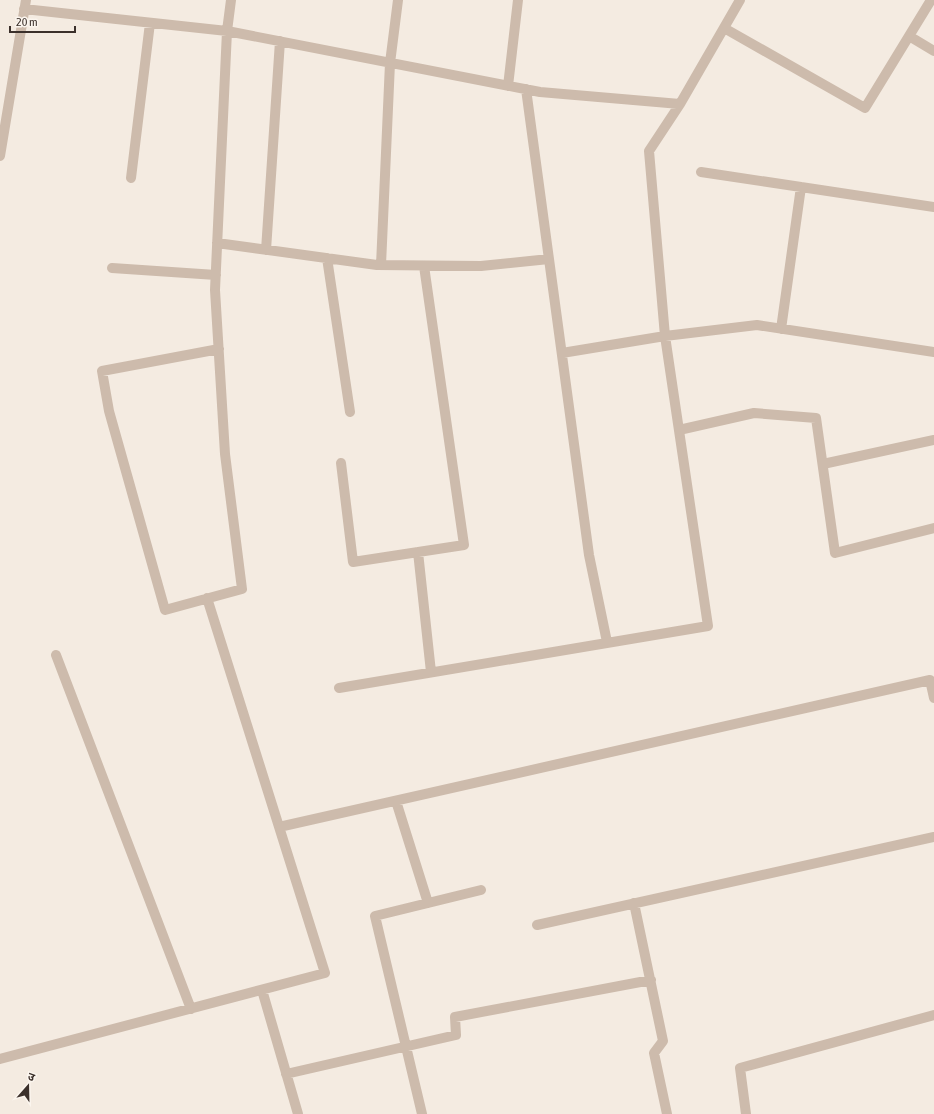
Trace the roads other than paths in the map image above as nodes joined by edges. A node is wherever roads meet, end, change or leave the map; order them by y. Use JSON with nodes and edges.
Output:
{"nodes":[{"id":1,"x":231,"y":0,"type":"edge"},
{"id":2,"x":398,"y":0,"type":"edge"},
{"id":3,"x":518,"y":0,"type":"edge"},
{"id":4,"x":740,"y":0,"type":"edge"},
{"id":5,"x":931,"y":0,"type":"edge"},
{"id":6,"x":25,"y":5,"type":"edge"},
{"id":7,"x":150,"y":23,"type":"junction"},
{"id":8,"x":724,"y":28,"type":"junction"},
{"id":9,"x":227,"y":31,"type":"junction"},
{"id":10,"x":908,"y":36,"type":"junction"},
{"id":11,"x":280,"y":41,"type":"junction"},
{"id":12,"x":934,"y":51,"type":"edge"},
{"id":13,"x":390,"y":63,"type":"junction"},
{"id":14,"x":508,"y":86,"type":"junction"},
{"id":15,"x":526,"y":89,"type":"junction"},
{"id":16,"x":680,"y":104,"type":"junction"},
{"id":17,"x":0,"y":156,"type":"edge"},
{"id":18,"x":701,"y":172,"type":"dead end"},
{"id":19,"x":131,"y":178,"type":"dead end"},
{"id":20,"x":801,"y":187,"type":"junction"},
{"id":21,"x":934,"y":207,"type":"edge"},
{"id":22,"x":217,"y":243,"type":"junction"},
{"id":23,"x":266,"y":250,"type":"junction"},
{"id":24,"x":327,"y":258,"type":"junction"},
{"id":25,"x":549,"y":259,"type":"junction"},
{"id":26,"x":381,"y":265,"type":"junction"},
{"id":27,"x":424,"y":266,"type":"junction"},
{"id":28,"x":112,"y":268,"type":"dead end"},
{"id":29,"x":216,"y":275,"type":"junction"},
{"id":30,"x":781,"y":329,"type":"junction"},
{"id":31,"x":665,"y":336,"type":"junction"},
{"id":32,"x":219,"y":349,"type":"junction"},
{"id":33,"x":934,"y":352,"type":"edge"},
{"id":34,"x":562,"y":353,"type":"junction"},
{"id":35,"x":350,"y":412,"type":"dead end"},
{"id":36,"x":679,"y":430,"type":"junction"},
{"id":37,"x":934,"y":440,"type":"edge"},
{"id":38,"x":341,"y":462,"type":"dead end"},
{"id":39,"x":823,"y":464,"type":"junction"},
{"id":40,"x":934,"y":528,"type":"edge"},
{"id":41,"x":418,"y":552,"type":"junction"},
{"id":42,"x":207,"y":598,"type":"junction"},
{"id":43,"x":607,"y":642,"type":"junction"},
{"id":44,"x":56,"y":655,"type":"dead end"},
{"id":45,"x":431,"y":672,"type":"junction"},
{"id":46,"x":339,"y":688,"type":"dead end"},
{"id":47,"x":934,"y":698,"type":"edge"},
{"id":48,"x":396,"y":801,"type":"junction"},
{"id":49,"x":279,"y":827,"type":"junction"},
{"id":50,"x":934,"y":837,"type":"edge"},
{"id":51,"x":482,"y":890,"type":"dead end"},
{"id":52,"x":428,"y":903,"type":"junction"},
{"id":53,"x":634,"y":903,"type":"junction"},
{"id":54,"x":538,"y":925,"type":"dead end"},
{"id":55,"x":651,"y":980,"type":"junction"},
{"id":56,"x":262,"y":990,"type":"junction"},
{"id":57,"x":191,"y":1009,"type":"junction"},
{"id":58,"x":934,"y":1015,"type":"edge"},
{"id":59,"x":406,"y":1047,"type":"junction"},
{"id":60,"x":0,"y":1059,"type":"edge"},
{"id":61,"x":286,"y":1074,"type":"junction"},
{"id":62,"x":298,"y":1114,"type":"edge"},
{"id":63,"x":422,"y":1114,"type":"edge"},
{"id":64,"x":667,"y":1114,"type":"edge"},
{"id":65,"x":746,"y":1114,"type":"edge"}],
"edges":[{"from":1,"to":9,"type":"street"},
{"from":2,"to":13,"type":"street"},
{"from":3,"to":14,"type":"street"},
{"from":4,"to":8,"type":"street"},
{"from":5,"to":10,"type":"street"},
{"from":6,"to":7,"type":"street"},
{"from":6,"to":17,"type":"street"},
{"from":7,"to":9,"type":"street"},
{"from":7,"to":19,"type":"street"},
{"from":8,"to":10,"type":"street"},
{"from":8,"to":16,"type":"street"},
{"from":9,"to":11,"type":"street"},
{"from":9,"to":22,"type":"street"},
{"from":10,"to":12,"type":"street"},
{"from":11,"to":13,"type":"street"},
{"from":11,"to":23,"type":"street"},
{"from":13,"to":14,"type":"street"},
{"from":13,"to":26,"type":"street"},
{"from":14,"to":15,"type":"street"},
{"from":15,"to":16,"type":"street"},
{"from":15,"to":25,"type":"street"},
{"from":16,"to":31,"type":"street"},
{"from":18,"to":20,"type":"street"},
{"from":20,"to":21,"type":"street"},
{"from":20,"to":30,"type":"street"},
{"from":22,"to":23,"type":"street"},
{"from":22,"to":29,"type":"street"},
{"from":23,"to":24,"type":"street"},
{"from":24,"to":26,"type":"street"},
{"from":24,"to":35,"type":"street"},
{"from":25,"to":27,"type":"street"},
{"from":25,"to":34,"type":"street"},
{"from":26,"to":27,"type":"street"},
{"from":27,"to":41,"type":"street"},
{"from":28,"to":29,"type":"street"},
{"from":29,"to":32,"type":"street"},
{"from":30,"to":31,"type":"street"},
{"from":30,"to":33,"type":"street"},
{"from":31,"to":34,"type":"street"},
{"from":31,"to":36,"type":"street"},
{"from":32,"to":42,"type":"street"},
{"from":32,"to":42,"type":"street"},
{"from":34,"to":43,"type":"street"},
{"from":36,"to":39,"type":"street"},
{"from":36,"to":43,"type":"street"},
{"from":37,"to":39,"type":"street"},
{"from":38,"to":41,"type":"street"},
{"from":39,"to":40,"type":"street"},
{"from":41,"to":45,"type":"street"},
{"from":42,"to":49,"type":"street"},
{"from":43,"to":45,"type":"street"},
{"from":44,"to":57,"type":"street"},
{"from":45,"to":46,"type":"street"},
{"from":47,"to":48,"type":"street"},
{"from":48,"to":49,"type":"street"},
{"from":48,"to":52,"type":"street"},
{"from":49,"to":56,"type":"street"},
{"from":50,"to":53,"type":"street"},
{"from":51,"to":52,"type":"street"},
{"from":52,"to":59,"type":"street"},
{"from":53,"to":54,"type":"street"},
{"from":53,"to":55,"type":"street"},
{"from":55,"to":59,"type":"street"},
{"from":55,"to":64,"type":"street"},
{"from":56,"to":57,"type":"street"},
{"from":56,"to":61,"type":"street"},
{"from":57,"to":60,"type":"street"},
{"from":58,"to":65,"type":"street"},
{"from":59,"to":61,"type":"street"},
{"from":59,"to":63,"type":"street"},
{"from":61,"to":62,"type":"street"}]}
